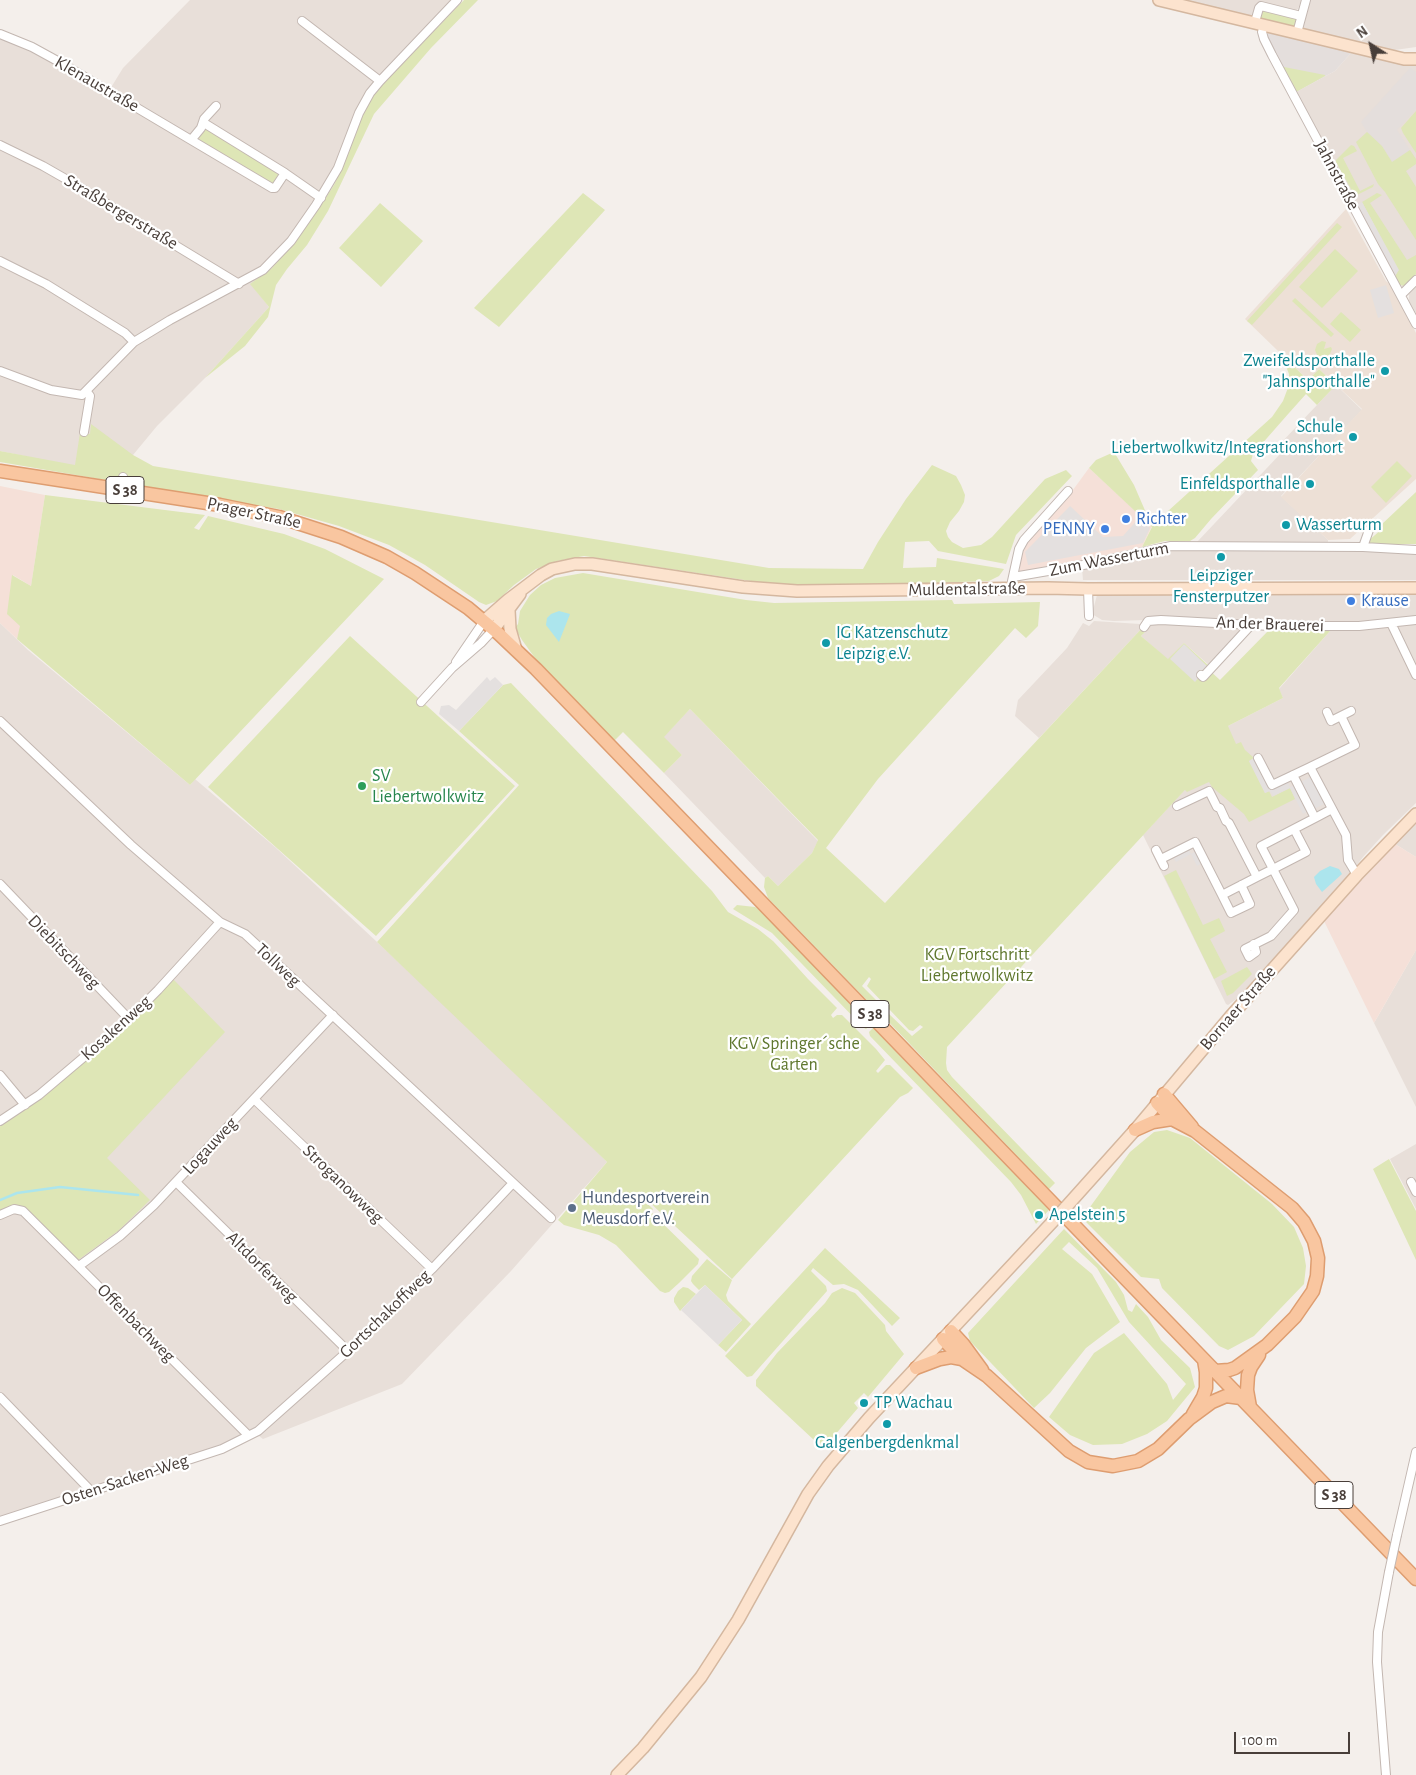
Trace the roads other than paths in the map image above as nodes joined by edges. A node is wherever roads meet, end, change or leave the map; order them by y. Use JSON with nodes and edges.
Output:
{"nodes":[{"id":1,"x":457,"y":0,"type":"edge"},
{"id":2,"x":1160,"y":0,"type":"edge"},
{"id":3,"x":1306,"y":0,"type":"edge"},
{"id":4,"x":1302,"y":16,"type":"junction"},
{"id":5,"x":302,"y":21,"type":"dead end"},
{"id":6,"x":1259,"y":23,"type":"junction"},
{"id":7,"x":1297,"y":33,"type":"junction"},
{"id":8,"x":0,"y":34,"type":"edge"},
{"id":9,"x":1416,"y":59,"type":"edge"},
{"id":10,"x":380,"y":81,"type":"junction"},
{"id":11,"x":216,"y":106,"type":"dead end"},
{"id":12,"x":204,"y":124,"type":"junction"},
{"id":13,"x":192,"y":139,"type":"junction"},
{"id":14,"x":0,"y":145,"type":"edge"},
{"id":15,"x":285,"y":173,"type":"junction"},
{"id":16,"x":321,"y":198,"type":"junction"},
{"id":17,"x":0,"y":261,"type":"edge"},
{"id":18,"x":1416,"y":280,"type":"edge"},
{"id":19,"x":239,"y":284,"type":"junction"},
{"id":20,"x":1401,"y":295,"type":"junction"},
{"id":21,"x":1416,"y":324,"type":"edge"},
{"id":22,"x":134,"y":342,"type":"junction"},
{"id":23,"x":0,"y":372,"type":"edge"},
{"id":24,"x":87,"y":392,"type":"junction"},
{"id":25,"x":84,"y":432,"type":"dead end"},
{"id":26,"x":0,"y":471,"type":"edge"},
{"id":27,"x":1068,"y":491,"type":"dead end"},
{"id":28,"x":1370,"y":530,"type":"dead end"},
{"id":29,"x":1362,"y":547,"type":"junction"},
{"id":30,"x":1416,"y":550,"type":"edge"},
{"id":31,"x":1012,"y":583,"type":"junction"},
{"id":32,"x":525,"y":586,"type":"junction"},
{"id":33,"x":1416,"y":588,"type":"edge"},
{"id":34,"x":1088,"y":589,"type":"junction"},
{"id":35,"x":509,"y":610,"type":"junction"},
{"id":36,"x":1089,"y":616,"type":"dead end"},
{"id":37,"x":1416,"y":620,"type":"edge"},
{"id":38,"x":1146,"y":624,"type":"dead end"},
{"id":39,"x":1391,"y":624,"type":"junction"},
{"id":40,"x":489,"y":625,"type":"junction"},
{"id":41,"x":1251,"y":625,"type":"junction"},
{"id":42,"x":516,"y":650,"type":"junction"},
{"id":43,"x":1414,"y":665,"type":"edge"},
{"id":44,"x":452,"y":668,"type":"junction"},
{"id":45,"x":1201,"y":675,"type":"dead end"},
{"id":46,"x":1416,"y":675,"type":"edge"},
{"id":47,"x":421,"y":702,"type":"dead end"},
{"id":48,"x":1351,"y":711,"type":"dead end"},
{"id":49,"x":1326,"y":712,"type":"dead end"},
{"id":50,"x":1341,"y":716,"type":"junction"},
{"id":51,"x":0,"y":721,"type":"edge"},
{"id":52,"x":1258,"y":758,"type":"dead end"},
{"id":53,"x":1310,"y":766,"type":"junction"},
{"id":54,"x":1293,"y":775,"type":"junction"},
{"id":55,"x":1177,"y":806,"type":"dead end"},
{"id":56,"x":1332,"y":809,"type":"junction"},
{"id":57,"x":1416,"y":814,"type":"edge"},
{"id":58,"x":1315,"y":818,"type":"junction"},
{"id":59,"x":1294,"y":829,"type":"junction"},
{"id":60,"x":1156,"y":850,"type":"dead end"},
{"id":61,"x":1273,"y":869,"type":"junction"},
{"id":62,"x":1357,"y":876,"type":"junction"},
{"id":63,"x":1257,"y":877,"type":"junction"},
{"id":64,"x":0,"y":884,"type":"edge"},
{"id":65,"x":1241,"y":885,"type":"junction"},
{"id":66,"x":1222,"y":895,"type":"junction"},
{"id":67,"x":220,"y":922,"type":"junction"},
{"id":68,"x":1254,"y":944,"type":"dead end"},
{"id":69,"x":333,"y":1015,"type":"junction"},
{"id":70,"x":129,"y":1019,"type":"junction"},
{"id":71,"x":0,"y":1075,"type":"edge"},
{"id":72,"x":254,"y":1099,"type":"junction"},
{"id":73,"x":1160,"y":1099,"type":"junction"},
{"id":74,"x":25,"y":1105,"type":"junction"},
{"id":75,"x":1172,"y":1119,"type":"junction"},
{"id":76,"x":0,"y":1121,"type":"edge"},
{"id":77,"x":1135,"y":1130,"type":"junction"},
{"id":78,"x":1195,"y":1131,"type":"junction"},
{"id":79,"x":176,"y":1182,"type":"junction"},
{"id":80,"x":1411,"y":1182,"type":"dead end"},
{"id":81,"x":512,"y":1183,"type":"junction"},
{"id":82,"x":1416,"y":1192,"type":"edge"},
{"id":83,"x":0,"y":1215,"type":"edge"},
{"id":84,"x":551,"y":1218,"type":"dead end"},
{"id":85,"x":79,"y":1266,"type":"junction"},
{"id":86,"x":432,"y":1269,"type":"junction"},
{"id":87,"x":947,"y":1335,"type":"junction"},
{"id":88,"x":1267,"y":1345,"type":"junction"},
{"id":89,"x":348,"y":1351,"type":"junction"},
{"id":90,"x":962,"y":1359,"type":"junction"},
{"id":91,"x":1204,"y":1360,"type":"junction"},
{"id":92,"x":916,"y":1368,"type":"junction"},
{"id":93,"x":1215,"y":1371,"type":"junction"},
{"id":94,"x":986,"y":1376,"type":"junction"},
{"id":95,"x":0,"y":1397,"type":"edge"},
{"id":96,"x":1245,"y":1403,"type":"junction"},
{"id":97,"x":1189,"y":1419,"type":"junction"},
{"id":98,"x":248,"y":1436,"type":"junction"},
{"id":99,"x":1416,"y":1452,"type":"edge"},
{"id":100,"x":92,"y":1492,"type":"junction"},
{"id":101,"x":0,"y":1521,"type":"edge"},
{"id":102,"x":1416,"y":1579,"type":"edge"},
{"id":103,"x":617,"y":1775,"type":"edge"},
{"id":104,"x":1386,"y":1775,"type":"edge"}],
"edges":[{"from":1,"to":10,"type":"street"},
{"from":2,"to":6,"type":"main road"},
{"from":3,"to":4,"type":"street"},
{"from":4,"to":6,"type":"street"},
{"from":4,"to":7,"type":"street"},
{"from":5,"to":10,"type":"street"},
{"from":6,"to":7,"type":"main road"},
{"from":6,"to":20,"type":"street","name":"Jahnstraße"},
{"from":7,"to":9,"type":"main road"},
{"from":8,"to":13,"type":"street","name":"Klenaustraße"},
{"from":10,"to":16,"type":"street"},
{"from":11,"to":12,"type":"street"},
{"from":12,"to":13,"type":"street"},
{"from":12,"to":15,"type":"street"},
{"from":13,"to":15,"type":"street","name":"Klenaustraße"},
{"from":14,"to":19,"type":"street","name":"Straßbergerstraße"},
{"from":15,"to":16,"type":"street"},
{"from":16,"to":19,"type":"street"},
{"from":17,"to":22,"type":"street"},
{"from":18,"to":20,"type":"street"},
{"from":19,"to":22,"type":"street"},
{"from":20,"to":21,"type":"street","name":"Jahnstraße"},
{"from":22,"to":24,"type":"street"},
{"from":23,"to":24,"type":"street"},
{"from":24,"to":25,"type":"street"},
{"from":26,"to":40,"type":"main road","name":"Prager Straße","number":"S 38"},
{"from":27,"to":31,"type":"street"},
{"from":28,"to":29,"type":"street"},
{"from":29,"to":30,"type":"street","name":"Zum Wasserturm"},
{"from":29,"to":31,"type":"street","name":"Zum Wasserturm"},
{"from":31,"to":32,"type":"main road","name":"Muldentalstraße"},
{"from":31,"to":34,"type":"main road","name":"Muldentalstraße"},
{"from":32,"to":35,"type":"main road","name":"Muldentalstraße"},
{"from":32,"to":40,"type":"main road","name":"Muldentalstraße"},
{"from":33,"to":34,"type":"main road","name":"Muldentalstraße"},
{"from":34,"to":36,"type":"street"},
{"from":35,"to":40,"type":"main road","name":"Muldentalstraße"},
{"from":35,"to":42,"type":"main road"},
{"from":37,"to":39,"type":"street","name":"An der Brauerei"},
{"from":38,"to":41,"type":"street","name":"An der Brauerei"},
{"from":39,"to":41,"type":"street","name":"An der Brauerei"},
{"from":39,"to":43,"type":"street"},
{"from":40,"to":42,"type":"main road","number":"S 38"},
{"from":40,"to":44,"type":"street","name":"Muldentalstraße"},
{"from":40,"to":44,"type":"street","name":"Muldentalstraße"},
{"from":41,"to":45,"type":"street"},
{"from":42,"to":91,"type":"main road","number":"S 38"},
{"from":43,"to":46,"type":"street"},
{"from":44,"to":47,"type":"street","name":"Muldentalstraße"},
{"from":48,"to":50,"type":"street"},
{"from":49,"to":50,"type":"street"},
{"from":50,"to":53,"type":"street"},
{"from":51,"to":67,"type":"street","name":"Tollweg"},
{"from":52,"to":54,"type":"street"},
{"from":53,"to":54,"type":"street"},
{"from":53,"to":56,"type":"street"},
{"from":54,"to":58,"type":"street"},
{"from":55,"to":63,"type":"street"},
{"from":56,"to":58,"type":"street"},
{"from":56,"to":62,"type":"street"},
{"from":57,"to":62,"type":"main road","name":"Bornaer Straße"},
{"from":58,"to":59,"type":"street"},
{"from":59,"to":61,"type":"street"},
{"from":59,"to":61,"type":"street"},
{"from":60,"to":66,"type":"street"},
{"from":61,"to":63,"type":"street"},
{"from":61,"to":68,"type":"street"},
{"from":62,"to":73,"type":"main road","name":"Bornaer Straße"},
{"from":63,"to":65,"type":"street"},
{"from":64,"to":70,"type":"street","name":"Diebitschweg"},
{"from":65,"to":66,"type":"street"},
{"from":65,"to":66,"type":"street"},
{"from":67,"to":69,"type":"street","name":"Tollweg"},
{"from":67,"to":70,"type":"street","name":"Kosakenweg"},
{"from":69,"to":72,"type":"street","name":"Logauweg"},
{"from":69,"to":81,"type":"street","name":"Tollweg"},
{"from":70,"to":74,"type":"street","name":"Kosakenweg"},
{"from":71,"to":74,"type":"street"},
{"from":72,"to":79,"type":"street","name":"Logauweg"},
{"from":72,"to":86,"type":"street","name":"Stroganowweg"},
{"from":73,"to":75,"type":"main road"},
{"from":73,"to":77,"type":"main road","name":"Bornaer Straße"},
{"from":73,"to":78,"type":"main road"},
{"from":74,"to":76,"type":"street","name":"Kosakenweg"},
{"from":75,"to":77,"type":"main road"},
{"from":75,"to":78,"type":"main road"},
{"from":77,"to":87,"type":"main road","name":"Bornaer Straße","bridge":true},
{"from":78,"to":88,"type":"main road"},
{"from":79,"to":85,"type":"street","name":"Logauweg"},
{"from":79,"to":89,"type":"street","name":"Altdorferweg"},
{"from":80,"to":82,"type":"street"},
{"from":81,"to":84,"type":"street","name":"Tollweg"},
{"from":81,"to":86,"type":"street","name":"Gortschakoffweg"},
{"from":83,"to":85,"type":"street","name":"Offenbachweg"},
{"from":85,"to":98,"type":"street","name":"Offenbachweg"},
{"from":86,"to":89,"type":"street","name":"Gortschakoffweg"},
{"from":87,"to":90,"type":"main road"},
{"from":87,"to":92,"type":"main road","name":"Bornaer Straße"},
{"from":87,"to":94,"type":"main road"},
{"from":88,"to":93,"type":"main road"},
{"from":88,"to":96,"type":"main road"},
{"from":89,"to":98,"type":"street","name":"Gortschakoffweg"},
{"from":90,"to":92,"type":"main road"},
{"from":90,"to":94,"type":"main road"},
{"from":91,"to":93,"type":"main road","number":"S 38"},
{"from":91,"to":97,"type":"main road"},
{"from":92,"to":103,"type":"main road","name":"Bornaer Straße"},
{"from":93,"to":96,"type":"main road","number":"S 38"},
{"from":94,"to":97,"type":"main road"},
{"from":95,"to":100,"type":"street"},
{"from":96,"to":97,"type":"main road"},
{"from":96,"to":102,"type":"main road","number":"S 38"},
{"from":98,"to":100,"type":"street","name":"Osten-Sacken-Weg"},
{"from":99,"to":104,"type":"street","bridge":true},
{"from":100,"to":101,"type":"street","name":"Osten-Sacken-Weg"}]}
